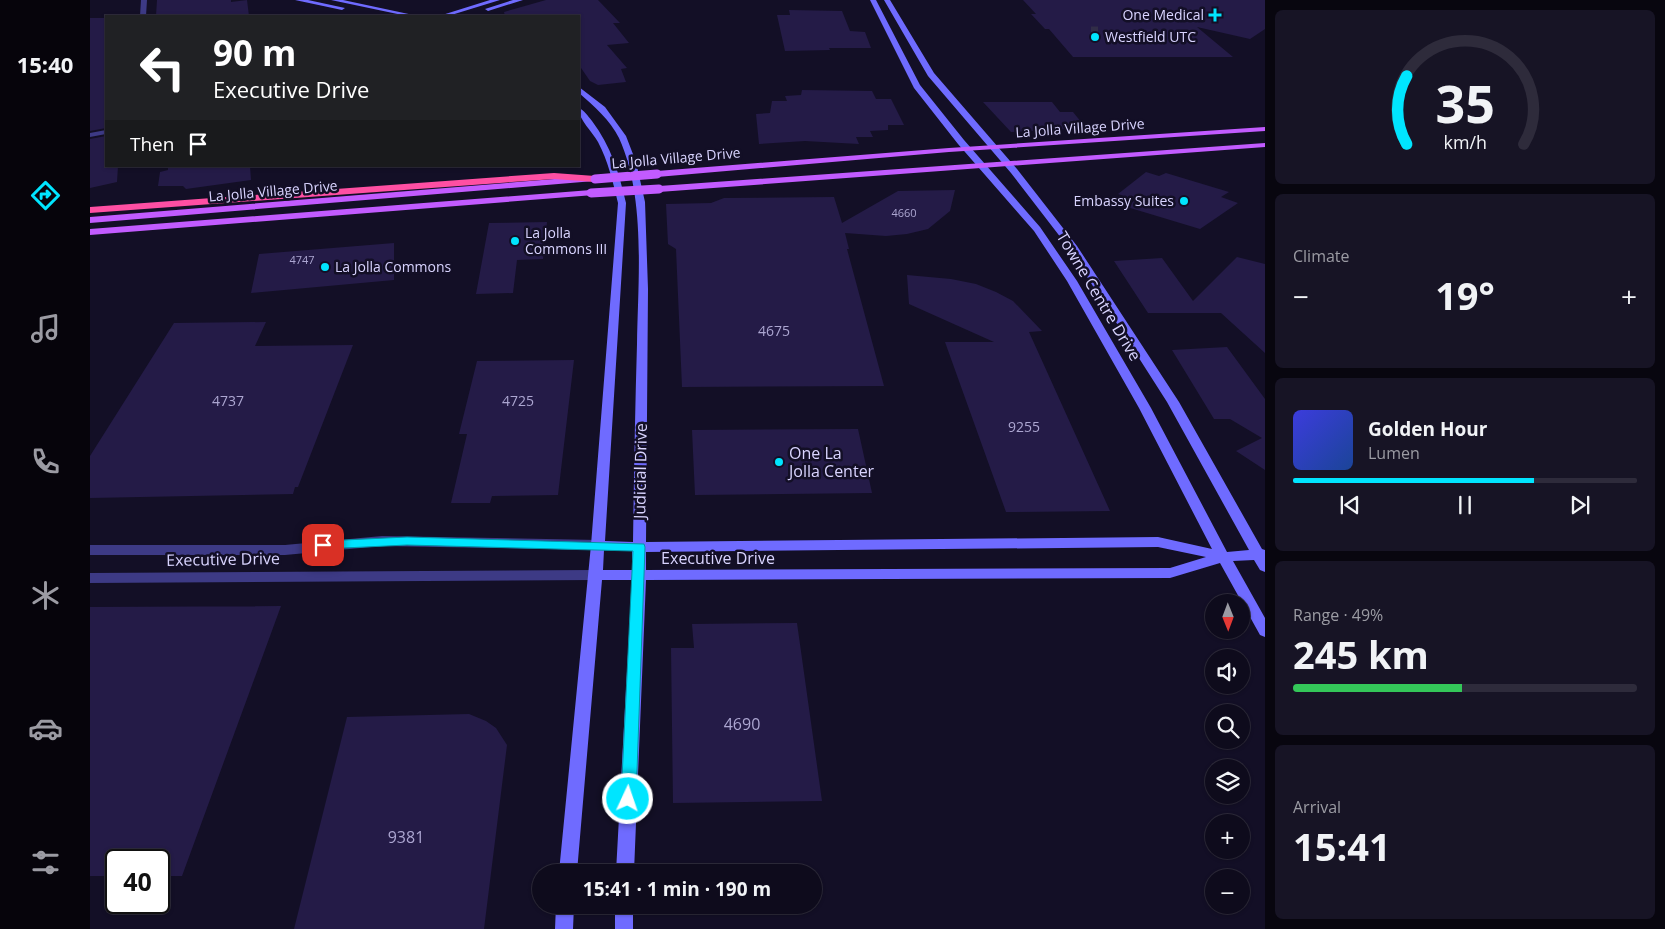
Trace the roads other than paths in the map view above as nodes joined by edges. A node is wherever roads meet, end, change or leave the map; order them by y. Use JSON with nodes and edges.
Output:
{"nodes":[{"id":1,"x":144,"y":0,"type":"edge"},
{"id":2,"x":298,"y":0,"type":"edge"},
{"id":3,"x":334,"y":0,"type":"edge"},
{"id":4,"x":497,"y":0,"type":"edge"},
{"id":5,"x":520,"y":0,"type":"edge"},
{"id":6,"x":873,"y":0,"type":"edge"},
{"id":7,"x":888,"y":0,"type":"edge"},
{"id":8,"x":143,"y":15,"type":"edge"},
{"id":9,"x":373,"y":15,"type":"edge"},
{"id":10,"x":410,"y":15,"type":"edge"},
{"id":11,"x":445,"y":15,"type":"edge"},
{"id":12,"x":470,"y":15,"type":"edge"},
{"id":13,"x":906,"y":64,"type":"junction"},
{"id":14,"x":580,"y":90,"type":"edge"},
{"id":15,"x":957,"y":105,"type":"junction"},
{"id":16,"x":580,"y":111,"type":"edge"},
{"id":17,"x":1265,"y":129,"type":"edge"},
{"id":18,"x":105,"y":132,"type":"edge"},
{"id":19,"x":90,"y":134,"type":"edge"},
{"id":20,"x":1265,"y":145,"type":"edge"},
{"id":21,"x":992,"y":147,"type":"junction"},
{"id":22,"x":966,"y":149,"type":"junction"},
{"id":23,"x":1006,"y":163,"type":"junction"},
{"id":24,"x":980,"y":165,"type":"junction"},
{"id":25,"x":595,"y":179,"type":"junction"},
{"id":26,"x":90,"y":210,"type":"edge"},
{"id":27,"x":90,"y":220,"type":"edge"},
{"id":28,"x":90,"y":232,"type":"edge"},
{"id":29,"x":598,"y":545,"type":"junction"},
{"id":30,"x":639,"y":547,"type":"junction"},
{"id":31,"x":90,"y":550,"type":"edge"},
{"id":32,"x":1261,"y":554,"type":"edge"},
{"id":33,"x":1224,"y":557,"type":"junction"},
{"id":34,"x":1265,"y":567,"type":"edge"},
{"id":35,"x":594,"y":575,"type":"junction"},
{"id":36,"x":639,"y":575,"type":"junction"},
{"id":37,"x":90,"y":578,"type":"edge"},
{"id":38,"x":1265,"y":631,"type":"edge"},
{"id":39,"x":569,"y":864,"type":"edge"},
{"id":40,"x":625,"y":864,"type":"edge"},
{"id":41,"x":565,"y":914,"type":"edge"},
{"id":42,"x":624,"y":914,"type":"edge"},
{"id":43,"x":564,"y":929,"type":"edge"},
{"id":44,"x":624,"y":929,"type":"edge"}],
"edges":[{"from":1,"to":8,"type":"street"},
{"from":2,"to":9,"type":"street"},
{"from":3,"to":10,"type":"street"},
{"from":4,"to":11,"type":"street"},
{"from":5,"to":12,"type":"street"},
{"from":6,"to":13,"type":"street","name":"Towne Centre Drive"},
{"from":7,"to":15,"type":"street","name":"Towne Centre Drive"},
{"from":13,"to":15,"type":"street"},
{"from":13,"to":22,"type":"street","name":"Towne Centre Drive"},
{"from":14,"to":30,"type":"street","name":"Judicial Drive"},
{"from":15,"to":21,"type":"street","name":"Towne Centre Drive"},
{"from":16,"to":29,"type":"street"},
{"from":17,"to":21,"type":"main road","name":"La Jolla Village Drive"},
{"from":18,"to":19,"type":"street"},
{"from":20,"to":23,"type":"main road","name":"La Jolla Village Drive"},
{"from":21,"to":22,"type":"main road","name":"La Jolla Village Drive"},
{"from":21,"to":23,"type":"street","name":"Towne Centre Drive"},
{"from":22,"to":24,"type":"street","name":"Towne Centre Drive"},
{"from":22,"to":25,"type":"main road","name":"La Jolla Village Drive","bridge":true},
{"from":23,"to":24,"type":"main road","name":"La Jolla Village Drive"},
{"from":23,"to":32,"type":"street","name":"Towne Centre Drive"},
{"from":24,"to":28,"type":"main road","name":"La Jolla Village Drive","bridge":true},
{"from":24,"to":33,"type":"street","name":"Towne Centre Drive"},
{"from":25,"to":26,"type":"highway"},
{"from":25,"to":27,"type":"main road","name":"La Jolla Village Drive"},
{"from":29,"to":30,"type":"street","name":"Executive Drive"},
{"from":29,"to":31,"type":"street","name":"Executive Drive"},
{"from":29,"to":35,"type":"street"},
{"from":30,"to":33,"type":"street","name":"Executive Drive"},
{"from":30,"to":36,"type":"street","name":"Judicial Drive"},
{"from":32,"to":33,"type":"street","name":"Executive Drive"},
{"from":32,"to":34,"type":"street","name":"Towne Centre Drive"},
{"from":33,"to":36,"type":"street","name":"Executive Drive"},
{"from":33,"to":38,"type":"street","name":"Towne Centre Drive"},
{"from":35,"to":36,"type":"street","name":"Executive Drive"},
{"from":35,"to":37,"type":"street","name":"Executive Drive"},
{"from":35,"to":39,"type":"street"},
{"from":36,"to":40,"type":"street","name":"Judicial Drive"},
{"from":41,"to":43,"type":"street"},
{"from":42,"to":44,"type":"street"}]}
